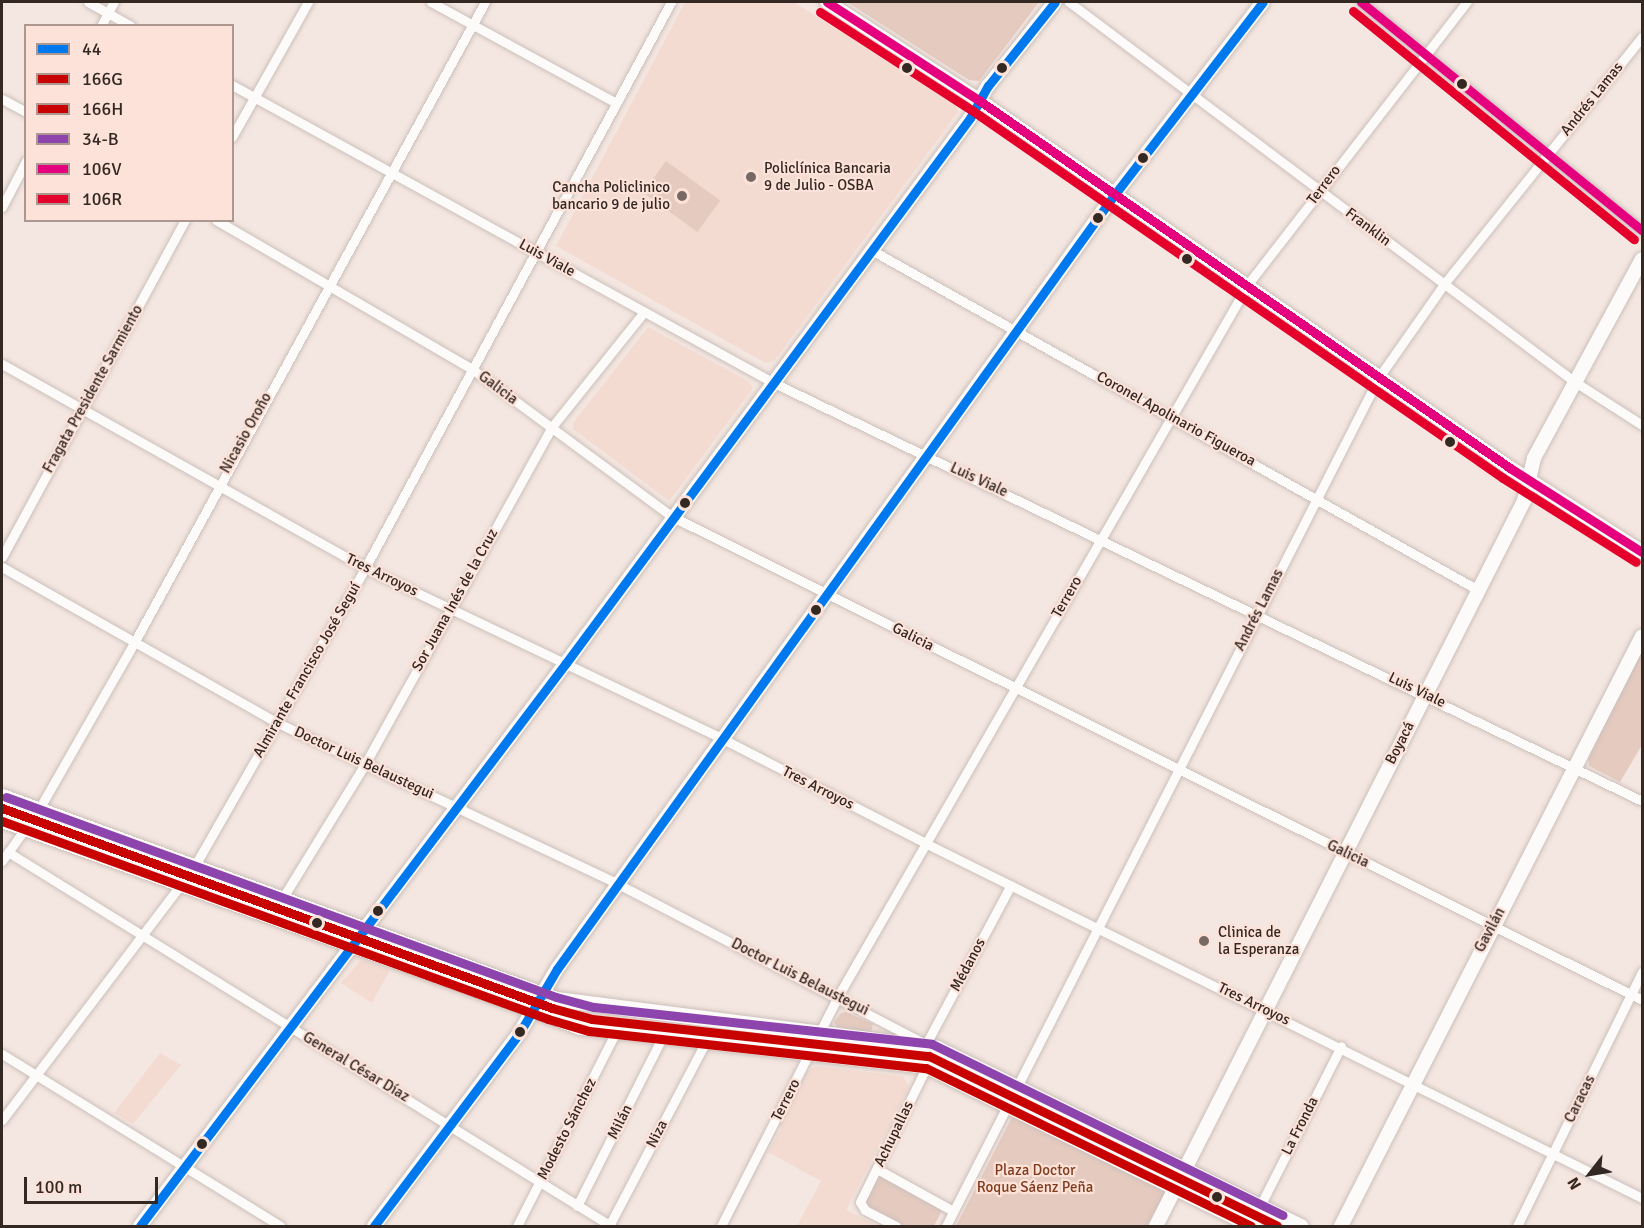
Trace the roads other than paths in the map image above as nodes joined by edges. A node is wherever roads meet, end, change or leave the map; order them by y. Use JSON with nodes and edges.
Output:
{"nodes":[{"id":1,"x":88,"y":2,"type":"edge"},
{"id":2,"x":114,"y":2,"type":"edge"},
{"id":3,"x":308,"y":2,"type":"edge"},
{"id":4,"x":431,"y":2,"type":"edge"},
{"id":5,"x":485,"y":2,"type":"edge"},
{"id":6,"x":671,"y":2,"type":"edge"},
{"id":7,"x":827,"y":2,"type":"edge"},
{"id":8,"x":1055,"y":2,"type":"edge"},
{"id":9,"x":1069,"y":2,"type":"edge"},
{"id":10,"x":1263,"y":2,"type":"edge"},
{"id":11,"x":1361,"y":2,"type":"edge"},
{"id":12,"x":1467,"y":2,"type":"edge"},
{"id":13,"x":108,"y":12,"type":"junction"},
{"id":14,"x":102,"y":24,"type":"edge"},
{"id":15,"x":128,"y":24,"type":"edge"},
{"id":16,"x":473,"y":24,"type":"junction"},
{"id":17,"x":1642,"y":37,"type":"edge"},
{"id":18,"x":1426,"y":51,"type":"junction"},
{"id":19,"x":234,"y":86,"type":"edge"},
{"id":20,"x":1193,"y":94,"type":"junction"},
{"id":21,"x":255,"y":98,"type":"junction"},
{"id":22,"x":2,"y":99,"type":"edge"},
{"id":23,"x":980,"y":101,"type":"junction"},
{"id":24,"x":616,"y":103,"type":"junction"},
{"id":25,"x":24,"y":111,"type":"edge"},
{"id":26,"x":234,"y":134,"type":"edge"},
{"id":27,"x":1548,"y":153,"type":"junction"},
{"id":28,"x":24,"y":165,"type":"edge"},
{"id":29,"x":391,"y":174,"type":"junction"},
{"id":30,"x":1321,"y":190,"type":"junction"},
{"id":31,"x":1114,"y":194,"type":"junction"},
{"id":32,"x":2,"y":207,"type":"edge"},
{"id":33,"x":184,"y":222,"type":"edge"},
{"id":34,"x":219,"y":222,"type":"edge"},
{"id":35,"x":1642,"y":230,"type":"edge"},
{"id":36,"x":873,"y":250,"type":"junction"},
{"id":37,"x":537,"y":252,"type":"junction"},
{"id":38,"x":1642,"y":260,"type":"edge"},
{"id":39,"x":1248,"y":284,"type":"junction"},
{"id":40,"x":1444,"y":284,"type":"junction"},
{"id":41,"x":328,"y":286,"type":"junction"},
{"id":42,"x":644,"y":312,"type":"junction"},
{"id":43,"x":1017,"y":329,"type":"junction"},
{"id":44,"x":2,"y":364,"type":"edge"},
{"id":45,"x":472,"y":369,"type":"junction"},
{"id":46,"x":1379,"y":377,"type":"junction"},
{"id":47,"x":1575,"y":382,"type":"junction"},
{"id":48,"x":774,"y":383,"type":"junction"},
{"id":49,"x":82,"y":410,"type":"junction"},
{"id":50,"x":1170,"y":416,"type":"junction"},
{"id":51,"x":1642,"y":425,"type":"edge"},
{"id":52,"x":552,"y":428,"type":"junction"},
{"id":53,"x":927,"y":456,"type":"junction"},
{"id":54,"x":1528,"y":480,"type":"junction"},
{"id":55,"x":217,"y":486,"type":"junction"},
{"id":56,"x":1317,"y":498,"type":"junction"},
{"id":57,"x":673,"y":517,"type":"junction"},
{"id":58,"x":1100,"y":538,"type":"junction"},
{"id":59,"x":1642,"y":552,"type":"edge"},
{"id":60,"x":2,"y":557,"type":"edge"},
{"id":61,"x":2,"y":567,"type":"edge"},
{"id":62,"x":365,"y":568,"type":"junction"},
{"id":63,"x":1478,"y":590,"type":"junction"},
{"id":64,"x":827,"y":593,"type":"junction"},
{"id":65,"x":449,"y":608,"type":"junction"},
{"id":66,"x":1257,"y":613,"type":"junction"},
{"id":67,"x":1642,"y":636,"type":"edge"},
{"id":68,"x":134,"y":643,"type":"junction"},
{"id":69,"x":566,"y":663,"type":"junction"},
{"id":70,"x":1015,"y":688,"type":"junction"},
{"id":71,"x":1425,"y":693,"type":"junction"},
{"id":72,"x":278,"y":723,"type":"junction"},
{"id":73,"x":723,"y":739,"type":"junction"},
{"id":74,"x":365,"y":764,"type":"junction"},
{"id":75,"x":1575,"y":767,"type":"junction"},
{"id":76,"x":1179,"y":771,"type":"junction"},
{"id":77,"x":2,"y":796,"type":"edge"},
{"id":78,"x":1642,"y":801,"type":"edge"},
{"id":79,"x":457,"y":806,"type":"junction"},
{"id":80,"x":39,"y":809,"type":"junction"},
{"id":81,"x":2,"y":820,"type":"edge"},
{"id":82,"x":26,"y":828,"type":"junction"},
{"id":83,"x":925,"y":843,"type":"junction"},
{"id":84,"x":8,"y":852,"type":"junction"},
{"id":85,"x":1345,"y":852,"type":"junction"},
{"id":86,"x":2,"y":861,"type":"edge"},
{"id":87,"x":194,"y":867,"type":"junction"},
{"id":88,"x":618,"y":884,"type":"junction"},
{"id":89,"x":180,"y":885,"type":"junction"},
{"id":90,"x":1011,"y":885,"type":"junction"},
{"id":91,"x":282,"y":899,"type":"junction"},
{"id":92,"x":1493,"y":926,"type":"junction"},
{"id":93,"x":367,"y":928,"type":"junction"},
{"id":94,"x":1099,"y":929,"type":"junction"},
{"id":95,"x":144,"y":934,"type":"junction"},
{"id":96,"x":352,"y":948,"type":"junction"},
{"id":97,"x":1642,"y":972,"type":"edge"},
{"id":98,"x":542,"y":994,"type":"junction"},
{"id":99,"x":1632,"y":994,"type":"junction"},
{"id":100,"x":838,"y":996,"type":"junction"},
{"id":101,"x":1642,"y":1000,"type":"edge"},
{"id":102,"x":1266,"y":1009,"type":"junction"},
{"id":103,"x":534,"y":1012,"type":"junction"},
{"id":104,"x":292,"y":1028,"type":"junction"},
{"id":105,"x":616,"y":1032,"type":"junction"},
{"id":106,"x":820,"y":1032,"type":"junction"},
{"id":107,"x":662,"y":1038,"type":"junction"},
{"id":108,"x":705,"y":1042,"type":"junction"},
{"id":109,"x":926,"y":1044,"type":"junction"},
{"id":110,"x":1341,"y":1046,"type":"junction"},
{"id":111,"x":811,"y":1052,"type":"junction"},
{"id":112,"x":2,"y":1054,"type":"edge"},
{"id":113,"x":927,"y":1066,"type":"junction"},
{"id":114,"x":35,"y":1074,"type":"junction"},
{"id":115,"x":1413,"y":1082,"type":"junction"},
{"id":116,"x":1018,"y":1087,"type":"junction"},
{"id":117,"x":1009,"y":1105,"type":"junction"},
{"id":118,"x":2,"y":1120,"type":"edge"},
{"id":119,"x":451,"y":1124,"type":"junction"},
{"id":120,"x":1552,"y":1154,"type":"junction"},
{"id":121,"x":184,"y":1168,"type":"junction"},
{"id":122,"x":1185,"y":1168,"type":"junction"},
{"id":123,"x":877,"y":1169,"type":"junction"},
{"id":124,"x":540,"y":1183,"type":"junction"},
{"id":125,"x":1175,"y":1188,"type":"junction"},
{"id":126,"x":1642,"y":1198,"type":"edge"},
{"id":127,"x":577,"y":1206,"type":"junction"},
{"id":128,"x":1260,"y":1206,"type":"junction"},
{"id":129,"x":953,"y":1211,"type":"junction"},
{"id":130,"x":610,"y":1226,"type":"edge"},
{"id":131,"x":140,"y":1227,"type":"edge"},
{"id":132,"x":280,"y":1227,"type":"edge"},
{"id":133,"x":374,"y":1227,"type":"edge"},
{"id":134,"x":517,"y":1227,"type":"edge"},
{"id":135,"x":721,"y":1227,"type":"edge"},
{"id":136,"x":896,"y":1227,"type":"edge"},
{"id":137,"x":946,"y":1227,"type":"edge"},
{"id":138,"x":1156,"y":1227,"type":"edge"},
{"id":139,"x":1254,"y":1227,"type":"edge"},
{"id":140,"x":1301,"y":1227,"type":"edge"},
{"id":141,"x":1341,"y":1227,"type":"edge"},
{"id":142,"x":1516,"y":1227,"type":"edge"}],
"edges":[{"from":1,"to":13,"type":"street"},
{"from":2,"to":13,"type":"street"},
{"from":3,"to":21,"type":"street"},
{"from":4,"to":16,"type":"street"},
{"from":5,"to":16,"type":"street","name":"Nicasio Oroño"},
{"from":6,"to":24,"type":"street","name":"Almirante Francisco José Seguí"},
{"from":7,"to":23,"type":"street"},
{"from":8,"to":23,"type":"street"},
{"from":9,"to":20,"type":"street","name":"Franklin"},
{"from":10,"to":20,"type":"street"},
{"from":11,"to":18,"type":"street"},
{"from":12,"to":18,"type":"street","name":"Terrero"},
{"from":13,"to":14,"type":"street"},
{"from":13,"to":15,"type":"street"},
{"from":16,"to":24,"type":"street"},
{"from":16,"to":29,"type":"street","name":"Nicasio Oroño"},
{"from":17,"to":27,"type":"street","name":"Andrés Lamas"},
{"from":18,"to":27,"type":"street"},
{"from":18,"to":30,"type":"street","name":"Terrero"},
{"from":19,"to":21,"type":"street","name":"Luis Viale"},
{"from":20,"to":30,"type":"street","name":"Franklin"},
{"from":20,"to":31,"type":"street"},
{"from":21,"to":26,"type":"street"},
{"from":21,"to":29,"type":"street","name":"Luis Viale"},
{"from":22,"to":25,"type":"street"},
{"from":23,"to":31,"type":"street"},
{"from":23,"to":36,"type":"street"},
{"from":24,"to":37,"type":"street","name":"Almirante Francisco José Seguí"},
{"from":27,"to":35,"type":"street"},
{"from":27,"to":40,"type":"street","name":"Andrés Lamas"},
{"from":28,"to":32,"type":"street"},
{"from":29,"to":37,"type":"street","name":"Luis Viale"},
{"from":29,"to":41,"type":"street","name":"Nicasio Oroño"},
{"from":30,"to":39,"type":"street","name":"Terrero"},
{"from":30,"to":40,"type":"street","name":"Franklin"},
{"from":31,"to":39,"type":"street"},
{"from":31,"to":43,"type":"street"},
{"from":33,"to":49,"type":"street","name":"Fragata Presidente Sarmiento"},
{"from":34,"to":41,"type":"street","name":"Galicia"},
{"from":36,"to":43,"type":"street","name":"Coronel Apolinario Figueroa"},
{"from":36,"to":48,"type":"street"},
{"from":37,"to":42,"type":"street","name":"Luis Viale"},
{"from":37,"to":45,"type":"street","name":"Almirante Francisco José Seguí"},
{"from":38,"to":47,"type":"street","name":"Boyacá"},
{"from":39,"to":46,"type":"street"},
{"from":39,"to":50,"type":"street","name":"Terrero"},
{"from":40,"to":46,"type":"street","name":"Andrés Lamas"},
{"from":40,"to":47,"type":"street","name":"Franklin"},
{"from":41,"to":45,"type":"street","name":"Galicia"},
{"from":41,"to":55,"type":"street","name":"Nicasio Oroño"},
{"from":42,"to":48,"type":"street","name":"Luis Viale"},
{"from":42,"to":52,"type":"street","name":"Sor Juana Inés de la Cruz"},
{"from":43,"to":50,"type":"street","name":"Coronel Apolinario Figueroa"},
{"from":43,"to":53,"type":"street"},
{"from":44,"to":49,"type":"street","name":"Tres Arroyos"},
{"from":45,"to":52,"type":"street","name":"Galicia"},
{"from":45,"to":62,"type":"street","name":"Almirante Francisco José Seguí"},
{"from":46,"to":54,"type":"street"},
{"from":46,"to":56,"type":"street","name":"Andrés Lamas"},
{"from":47,"to":51,"type":"street","name":"Franklin"},
{"from":47,"to":54,"type":"street","name":"Boyacá"},
{"from":48,"to":53,"type":"street","name":"Luis Viale"},
{"from":48,"to":57,"type":"street"},
{"from":49,"to":55,"type":"street","name":"Tres Arroyos"},
{"from":49,"to":60,"type":"street","name":"Fragata Presidente Sarmiento"},
{"from":50,"to":56,"type":"street","name":"Coronel Apolinario Figueroa"},
{"from":50,"to":58,"type":"street","name":"Terrero"},
{"from":52,"to":57,"type":"street","name":"Galicia"},
{"from":52,"to":65,"type":"street","name":"Sor Juana Inés de la Cruz"},
{"from":53,"to":58,"type":"street","name":"Luis Viale"},
{"from":53,"to":64,"type":"street"},
{"from":54,"to":59,"type":"street"},
{"from":54,"to":63,"type":"street","name":"Boyacá"},
{"from":55,"to":62,"type":"street","name":"Tres Arroyos"},
{"from":55,"to":68,"type":"street","name":"Nicasio Oroño"},
{"from":56,"to":63,"type":"street","name":"Coronel Apolinario Figueroa"},
{"from":56,"to":66,"type":"street","name":"Andrés Lamas"},
{"from":57,"to":64,"type":"street","name":"Galicia"},
{"from":57,"to":69,"type":"street"},
{"from":58,"to":66,"type":"street","name":"Luis Viale"},
{"from":58,"to":70,"type":"street","name":"Terrero"},
{"from":61,"to":68,"type":"street","name":"Doctor Luis Belaustegui"},
{"from":62,"to":65,"type":"street","name":"Tres Arroyos"},
{"from":62,"to":72,"type":"street","name":"Almirante Francisco José Seguí"},
{"from":63,"to":71,"type":"street","name":"Boyacá"},
{"from":64,"to":70,"type":"street","name":"Galicia"},
{"from":64,"to":73,"type":"street"},
{"from":65,"to":69,"type":"street","name":"Tres Arroyos"},
{"from":65,"to":74,"type":"street","name":"Sor Juana Inés de la Cruz"},
{"from":66,"to":71,"type":"street","name":"Luis Viale"},
{"from":66,"to":76,"type":"street","name":"Andrés Lamas"},
{"from":67,"to":75,"type":"street","name":"Gavilán"},
{"from":68,"to":72,"type":"street","name":"Doctor Luis Belaustegui"},
{"from":68,"to":80,"type":"street","name":"Nicasio Oroño"},
{"from":69,"to":73,"type":"street","name":"Tres Arroyos"},
{"from":69,"to":79,"type":"street"},
{"from":70,"to":76,"type":"street","name":"Galicia"},
{"from":70,"to":83,"type":"street","name":"Terrero"},
{"from":71,"to":75,"type":"street","name":"Luis Viale"},
{"from":71,"to":85,"type":"street","name":"Boyacá"},
{"from":72,"to":74,"type":"street","name":"Doctor Luis Belaustegui"},
{"from":72,"to":87,"type":"street","name":"Almirante Francisco José Seguí"},
{"from":73,"to":83,"type":"street","name":"Tres Arroyos"},
{"from":73,"to":88,"type":"street"},
{"from":74,"to":79,"type":"street","name":"Doctor Luis Belaustegui"},
{"from":74,"to":91,"type":"street","name":"Sor Juana Inés de la Cruz"},
{"from":75,"to":78,"type":"street","name":"Luis Viale"},
{"from":75,"to":92,"type":"street","name":"Gavilán"},
{"from":76,"to":85,"type":"street","name":"Galicia"},
{"from":76,"to":94,"type":"street","name":"Andrés Lamas"},
{"from":77,"to":80,"type":"main road"},
{"from":79,"to":88,"type":"street","name":"Doctor Luis Belaustegui"},
{"from":79,"to":93,"type":"street"},
{"from":80,"to":82,"type":"street","name":"Nicasio Oroño"},
{"from":80,"to":87,"type":"main road"},
{"from":81,"to":82,"type":"main road"},
{"from":82,"to":84,"type":"street","name":"Nicasio Oroño"},
{"from":82,"to":89,"type":"main road"},
{"from":83,"to":90,"type":"street","name":"Tres Arroyos"},
{"from":83,"to":100,"type":"street","name":"Terrero"},
{"from":84,"to":86,"type":"street","name":"Nicasio Oroño"},
{"from":84,"to":95,"type":"street","name":"General César Díaz"},
{"from":85,"to":92,"type":"street","name":"Galicia"},
{"from":85,"to":102,"type":"street","name":"Boyacá"},
{"from":87,"to":89,"type":"street","name":"Almirante Francisco José Seguí"},
{"from":87,"to":91,"type":"main road"},
{"from":88,"to":98,"type":"street"},
{"from":88,"to":100,"type":"street","name":"Doctor Luis Belaustegui"},
{"from":89,"to":95,"type":"street","name":"Almirante Francisco José Seguí"},
{"from":89,"to":96,"type":"main road"},
{"from":90,"to":94,"type":"street","name":"Tres Arroyos"},
{"from":90,"to":109,"type":"street","name":"Médanos"},
{"from":91,"to":93,"type":"main road"},
{"from":92,"to":99,"type":"street","name":"Galicia"},
{"from":92,"to":115,"type":"street","name":"Gavilán"},
{"from":93,"to":96,"type":"street"},
{"from":93,"to":98,"type":"main road"},
{"from":94,"to":102,"type":"street","name":"Tres Arroyos"},
{"from":94,"to":116,"type":"street","name":"Andrés Lamas"},
{"from":95,"to":104,"type":"street","name":"General César Díaz"},
{"from":95,"to":114,"type":"street","name":"Almirante Francisco José Seguí"},
{"from":96,"to":103,"type":"main road"},
{"from":96,"to":104,"type":"street"},
{"from":97,"to":99,"type":"street","name":"Caracas"},
{"from":98,"to":103,"type":"street"},
{"from":98,"to":106,"type":"main road"},
{"from":99,"to":101,"type":"street","name":"Galicia"},
{"from":99,"to":120,"type":"street","name":"Caracas"},
{"from":100,"to":106,"type":"street","name":"Terrero"},
{"from":100,"to":109,"type":"street","name":"Doctor Luis Belaustegui"},
{"from":102,"to":110,"type":"street","name":"Tres Arroyos"},
{"from":102,"to":122,"type":"street","name":"Boyacá"},
{"from":103,"to":105,"type":"main road"},
{"from":103,"to":119,"type":"street"},
{"from":104,"to":119,"type":"street","name":"General César Díaz"},
{"from":104,"to":121,"type":"street"},
{"from":105,"to":107,"type":"main road"},
{"from":105,"to":124,"type":"street","name":"Modesto Sánchez"},
{"from":106,"to":109,"type":"main road"},
{"from":106,"to":111,"type":"street","name":"Terrero"},
{"from":107,"to":108,"type":"main road"},
{"from":107,"to":127,"type":"street","name":"Milán"},
{"from":108,"to":111,"type":"main road"},
{"from":108,"to":130,"type":"street","name":"Niza"},
{"from":109,"to":116,"type":"main road"},
{"from":110,"to":115,"type":"street","name":"Tres Arroyos"},
{"from":110,"to":128,"type":"street","name":"La Fronda"},
{"from":111,"to":113,"type":"main road"},
{"from":111,"to":135,"type":"street","name":"Terrero"},
{"from":112,"to":114,"type":"street"},
{"from":113,"to":117,"type":"main road"},
{"from":113,"to":123,"type":"street","name":"Achupallas"},
{"from":114,"to":118,"type":"street","name":"Almirante Francisco José Seguí"},
{"from":114,"to":121,"type":"street"},
{"from":115,"to":120,"type":"street","name":"Tres Arroyos"},
{"from":115,"to":141,"type":"street","name":"Gavilán"},
{"from":116,"to":117,"type":"street","name":"Andrés Lamas"},
{"from":116,"to":122,"type":"main road"},
{"from":117,"to":125,"type":"main road"},
{"from":117,"to":129,"type":"street","name":"Andrés Lamas"},
{"from":119,"to":124,"type":"street","name":"General César Díaz"},
{"from":119,"to":133,"type":"street"},
{"from":120,"to":126,"type":"street","name":"Tres Arroyos"},
{"from":120,"to":142,"type":"street","name":"Caracas"},
{"from":121,"to":131,"type":"street"},
{"from":121,"to":132,"type":"street"},
{"from":122,"to":125,"type":"street","name":"Boyacá"},
{"from":122,"to":128,"type":"main road"},
{"from":123,"to":129,"type":"street"},
{"from":123,"to":136,"type":"street","name":"Achupallas"},
{"from":124,"to":127,"type":"street","name":"General César Díaz"},
{"from":124,"to":134,"type":"street","name":"Modesto Sánchez"},
{"from":125,"to":138,"type":"street","name":"Boyacá"},
{"from":125,"to":139,"type":"main road"},
{"from":127,"to":130,"type":"street","name":"General César Díaz"},
{"from":128,"to":140,"type":"main road"},
{"from":129,"to":137,"type":"street","name":"Andrés Lamas"}]}
